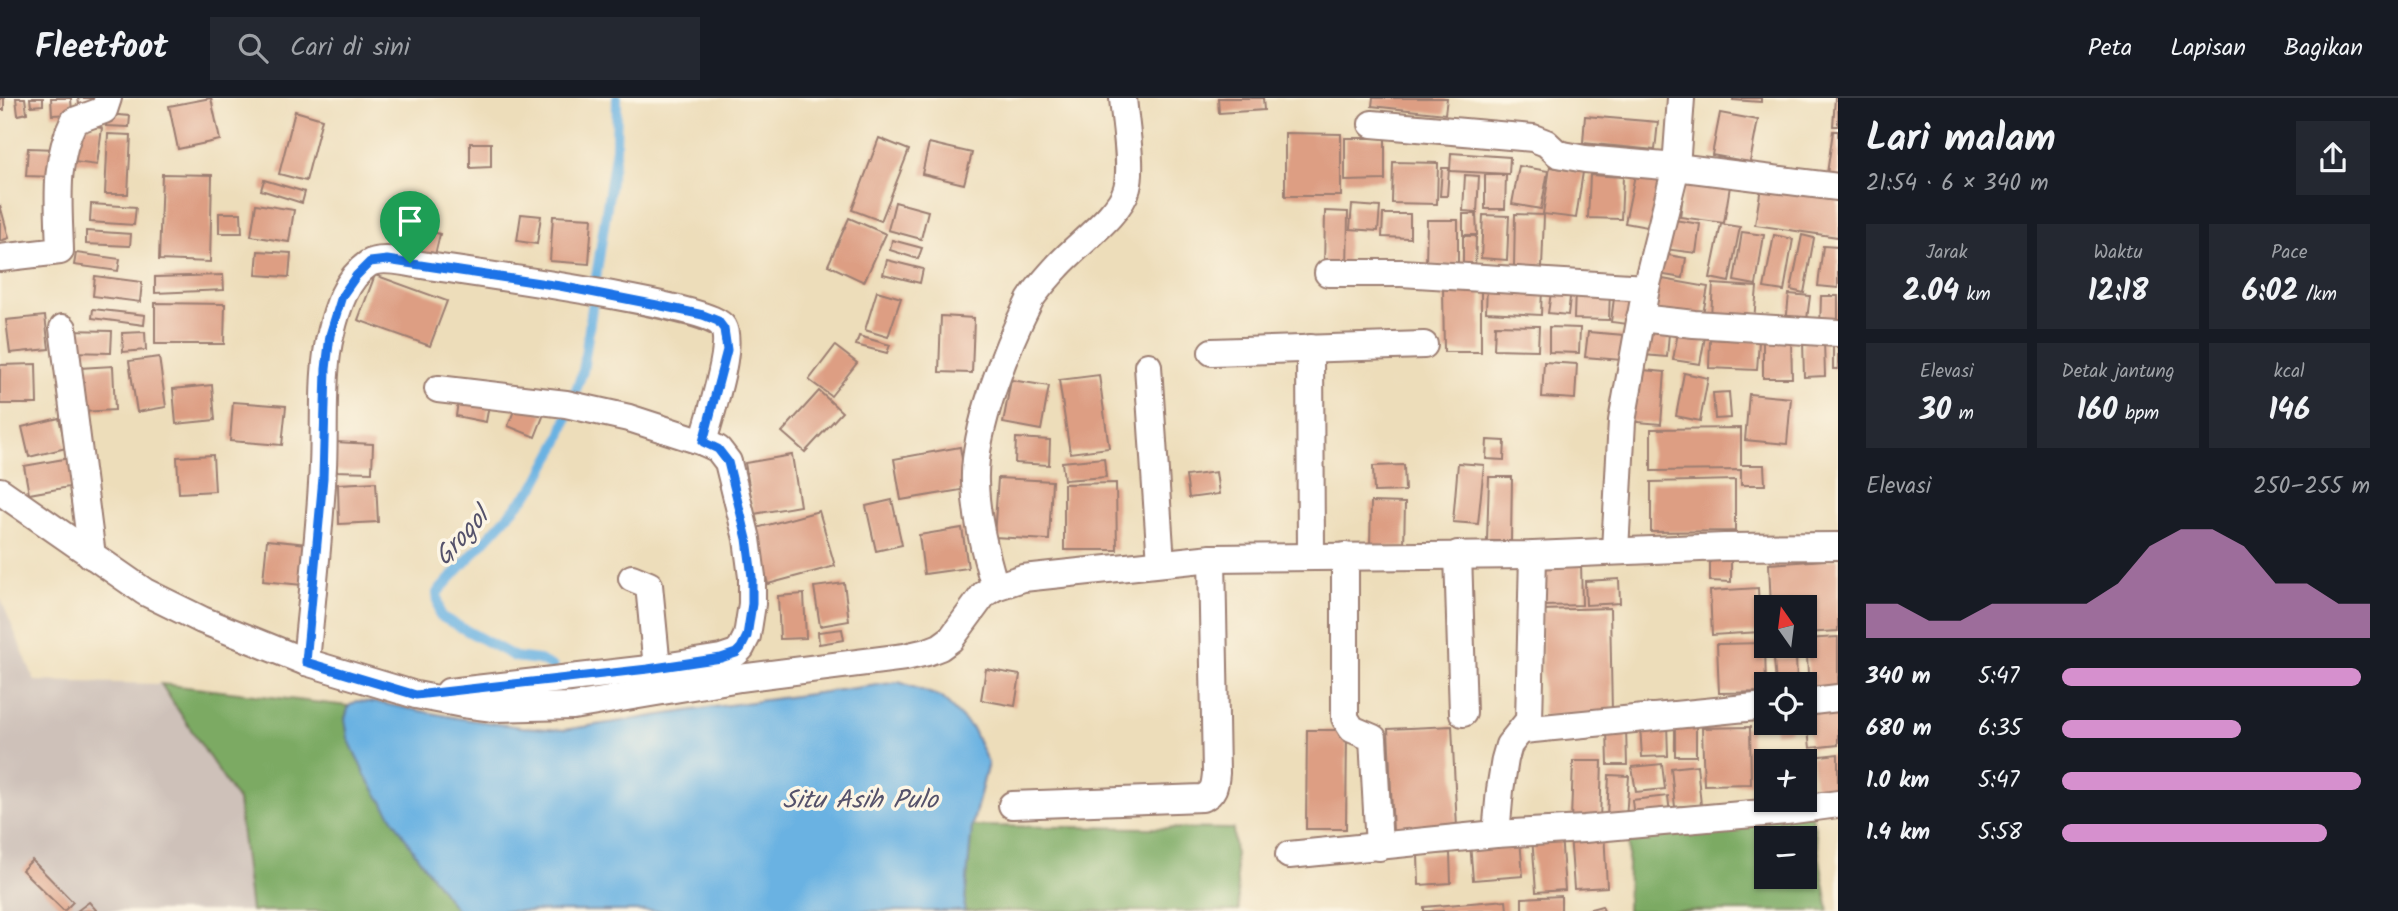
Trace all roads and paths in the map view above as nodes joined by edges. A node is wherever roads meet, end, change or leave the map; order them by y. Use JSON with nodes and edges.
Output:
{"nodes":[{"id":1,"x":108,"y":98,"type":"edge"},
{"id":2,"x":1123,"y":98,"type":"edge"},
{"id":3,"x":1681,"y":98,"type":"edge"},
{"id":4,"x":1372,"y":124,"type":"dead end"},
{"id":5,"x":1676,"y":167,"type":"junction"},
{"id":6,"x":1838,"y":187,"type":"edge"},
{"id":7,"x":0,"y":258,"type":"edge"},
{"id":8,"x":1328,"y":273,"type":"dead end"},
{"id":9,"x":1646,"y":288,"type":"junction"},
{"id":10,"x":1640,"y":317,"type":"junction"},
{"id":11,"x":63,"y":328,"type":"dead end"},
{"id":12,"x":1838,"y":333,"type":"edge"},
{"id":13,"x":1424,"y":345,"type":"dead end"},
{"id":14,"x":1310,"y":348,"type":"junction"},
{"id":15,"x":1212,"y":352,"type":"dead end"},
{"id":16,"x":1148,"y":366,"type":"dead end"},
{"id":17,"x":438,"y":389,"type":"dead end"},
{"id":18,"x":703,"y":442,"type":"junction"},
{"id":19,"x":0,"y":491,"type":"edge"},
{"id":20,"x":1838,"y":547,"type":"edge"},
{"id":21,"x":1615,"y":551,"type":"junction"},
{"id":22,"x":1458,"y":554,"type":"junction"},
{"id":23,"x":92,"y":555,"type":"junction"},
{"id":24,"x":1533,"y":555,"type":"junction"},
{"id":25,"x":1311,"y":556,"type":"junction"},
{"id":26,"x":1345,"y":556,"type":"junction"},
{"id":27,"x":1212,"y":558,"type":"junction"},
{"id":28,"x":1161,"y":563,"type":"junction"},
{"id":29,"x":632,"y":578,"type":"dead end"},
{"id":30,"x":995,"y":587,"type":"junction"},
{"id":31,"x":306,"y":662,"type":"junction"},
{"id":32,"x":657,"y":668,"type":"junction"},
{"id":33,"x":416,"y":695,"type":"junction"},
{"id":34,"x":1838,"y":698,"type":"edge"},
{"id":35,"x":1817,"y":700,"type":"edge"},
{"id":36,"x":1754,"y":707,"type":"edge"},
{"id":37,"x":1463,"y":713,"type":"dead end"},
{"id":38,"x":1523,"y":730,"type":"junction"},
{"id":39,"x":1838,"y":804,"type":"edge"},
{"id":40,"x":1012,"y":805,"type":"dead end"},
{"id":41,"x":1496,"y":834,"type":"junction"},
{"id":42,"x":1379,"y":847,"type":"junction"},
{"id":43,"x":1289,"y":855,"type":"dead end"}],
"edges":[{"from":1,"to":7,"type":"street"},
{"from":2,"to":30,"type":"street"},
{"from":3,"to":5,"type":"street"},
{"from":4,"to":5,"type":"street"},
{"from":5,"to":6,"type":"street"},
{"from":5,"to":9,"type":"street"},
{"from":8,"to":9,"type":"street"},
{"from":9,"to":10,"type":"street"},
{"from":10,"to":12,"type":"street"},
{"from":10,"to":21,"type":"street"},
{"from":11,"to":23,"type":"street"},
{"from":13,"to":14,"type":"street"},
{"from":14,"to":15,"type":"street"},
{"from":14,"to":25,"type":"street"},
{"from":16,"to":28,"type":"street"},
{"from":17,"to":18,"type":"street"},
{"from":18,"to":31,"type":"street"},
{"from":18,"to":32,"type":"street"},
{"from":19,"to":23,"type":"street"},
{"from":20,"to":21,"type":"street"},
{"from":21,"to":24,"type":"street"},
{"from":22,"to":24,"type":"street"},
{"from":22,"to":26,"type":"street"},
{"from":22,"to":37,"type":"street"},
{"from":23,"to":31,"type":"street"},
{"from":24,"to":38,"type":"street"},
{"from":25,"to":26,"type":"street"},
{"from":25,"to":27,"type":"street"},
{"from":26,"to":42,"type":"street"},
{"from":27,"to":28,"type":"street"},
{"from":27,"to":40,"type":"street"},
{"from":28,"to":30,"type":"street"},
{"from":29,"to":32,"type":"street"},
{"from":30,"to":33,"type":"street"},
{"from":31,"to":33,"type":"street"},
{"from":32,"to":33,"type":"street"},
{"from":34,"to":35,"type":"street"},
{"from":36,"to":38,"type":"street"},
{"from":38,"to":41,"type":"street"},
{"from":39,"to":41,"type":"street"},
{"from":41,"to":42,"type":"street"},
{"from":42,"to":43,"type":"street"}]}
